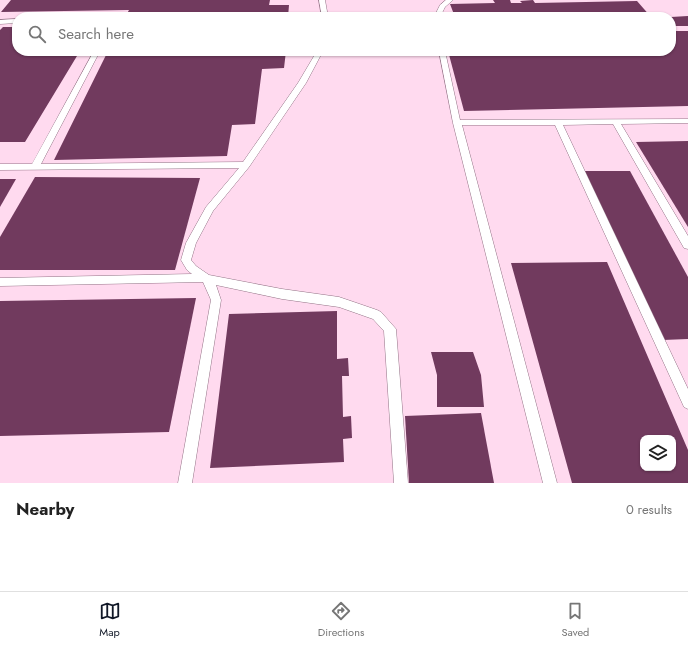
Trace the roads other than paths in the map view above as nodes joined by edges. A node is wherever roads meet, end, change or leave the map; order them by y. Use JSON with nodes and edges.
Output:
{"nodes":[{"id":1,"x":322,"y":0,"type":"edge"},
{"id":2,"x":450,"y":0,"type":"edge"},
{"id":3,"x":324,"y":12,"type":"edge"},
{"id":4,"x":439,"y":12,"type":"edge"},
{"id":5,"x":12,"y":21,"type":"edge"},
{"id":6,"x":0,"y":22,"type":"edge"},
{"id":7,"x":94,"y":56,"type":"edge"},
{"id":8,"x":317,"y":56,"type":"edge"},
{"id":9,"x":443,"y":56,"type":"edge"},
{"id":10,"x":688,"y":121,"type":"edge"},
{"id":11,"x":558,"y":122,"type":"junction"},
{"id":12,"x":616,"y":122,"type":"junction"},
{"id":13,"x":458,"y":123,"type":"junction"},
{"id":14,"x":246,"y":165,"type":"junction"},
{"id":15,"x":35,"y":166,"type":"junction"},
{"id":16,"x":0,"y":167,"type":"edge"},
{"id":17,"x":688,"y":245,"type":"edge"},
{"id":18,"x":205,"y":278,"type":"junction"},
{"id":19,"x":0,"y":282,"type":"edge"},
{"id":20,"x":688,"y":403,"type":"edge"},
{"id":21,"x":185,"y":483,"type":"edge"},
{"id":22,"x":402,"y":483,"type":"edge"},
{"id":23,"x":550,"y":483,"type":"edge"}],
"edges":[{"from":1,"to":3,"type":"lane"},
{"from":2,"to":4,"type":"lane"},
{"from":5,"to":6,"type":"lane"},
{"from":7,"to":15,"type":"lane"},
{"from":8,"to":14,"type":"lane"},
{"from":9,"to":13,"type":"lane"},
{"from":10,"to":12,"type":"lane"},
{"from":11,"to":12,"type":"lane"},
{"from":11,"to":13,"type":"lane"},
{"from":11,"to":20,"type":"lane"},
{"from":12,"to":17,"type":"lane"},
{"from":13,"to":23,"type":"lane"},
{"from":14,"to":15,"type":"lane"},
{"from":14,"to":18,"type":"lane"},
{"from":15,"to":16,"type":"lane"},
{"from":18,"to":19,"type":"lane"},
{"from":18,"to":21,"type":"lane"},
{"from":18,"to":22,"type":"lane"}]}
